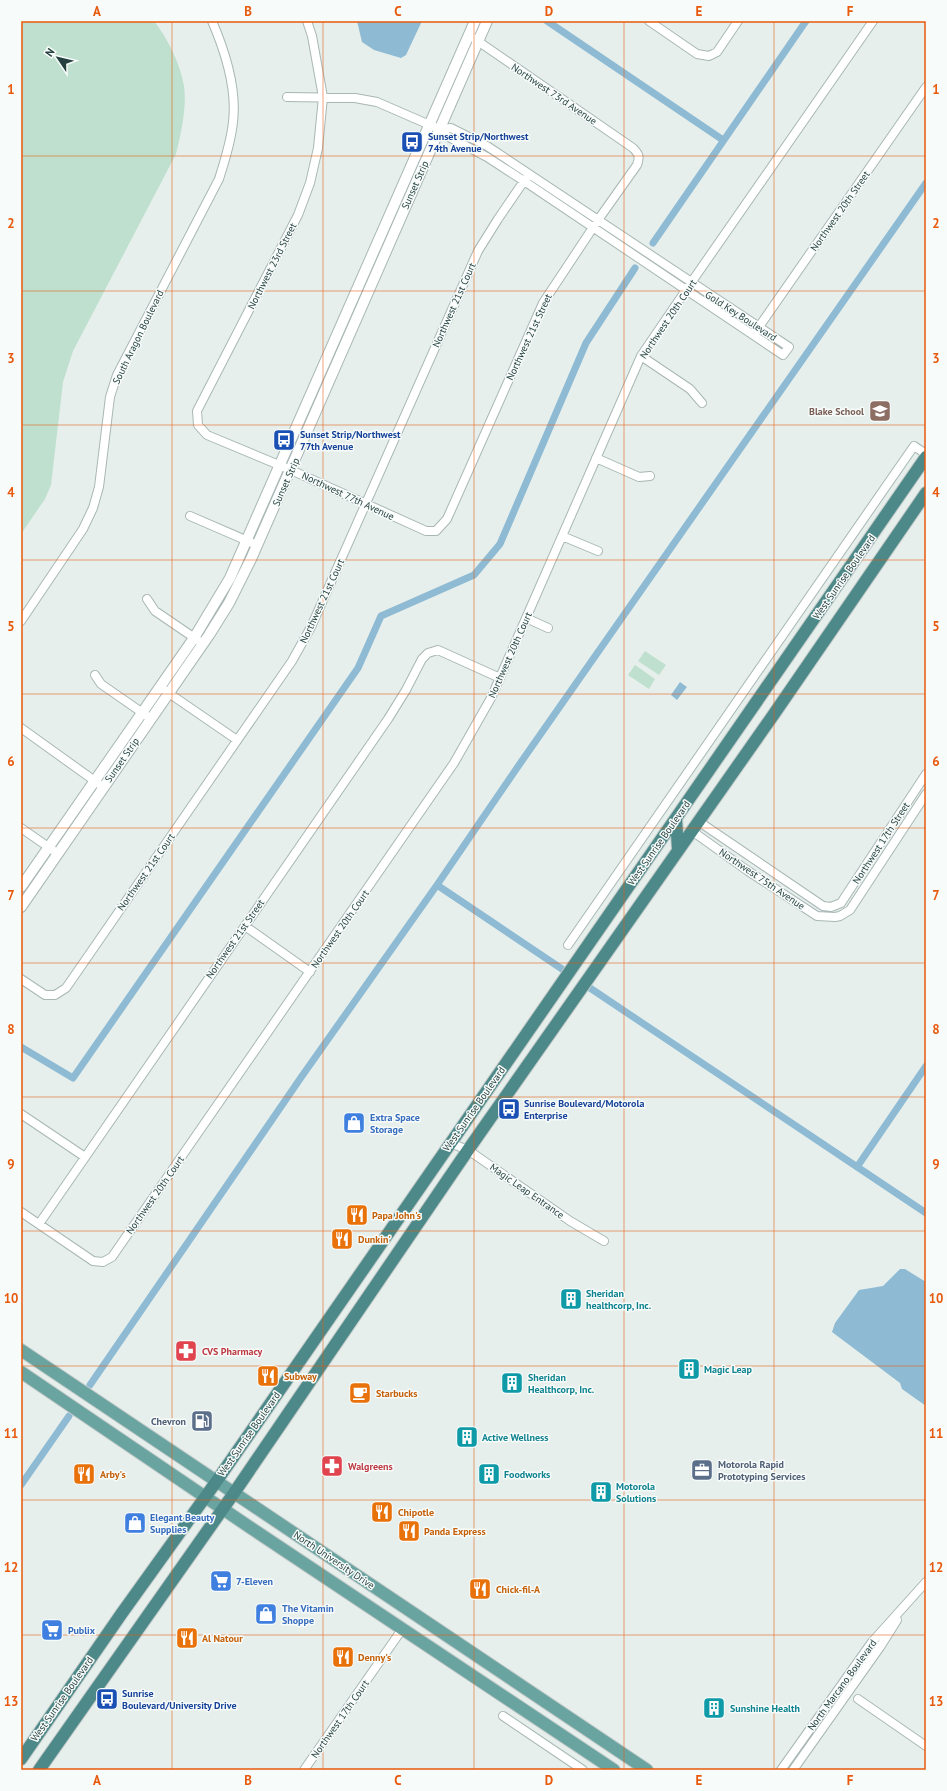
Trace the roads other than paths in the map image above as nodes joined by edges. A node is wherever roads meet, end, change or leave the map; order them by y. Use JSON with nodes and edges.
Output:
{"nodes":[{"id":1,"x":212,"y":21,"type":"edge"},
{"id":2,"x":307,"y":21,"type":"edge"},
{"id":3,"x":475,"y":21,"type":"edge"},
{"id":4,"x":487,"y":21,"type":"edge"},
{"id":5,"x":649,"y":21,"type":"edge"},
{"id":6,"x":738,"y":21,"type":"edge"},
{"id":7,"x":873,"y":21,"type":"edge"},
{"id":8,"x":469,"y":35,"type":"junction"},
{"id":9,"x":478,"y":41,"type":"junction"},
{"id":10,"x":926,"y":87,"type":"edge"},
{"id":11,"x":287,"y":97,"type":"dead end"},
{"id":12,"x":322,"y":97,"type":"junction"},
{"id":13,"x":430,"y":124,"type":"junction"},
{"id":14,"x":440,"y":129,"type":"junction"},
{"id":15,"x":638,"y":152,"type":"joint"},
{"id":16,"x":530,"y":173,"type":"junction"},
{"id":17,"x":524,"y":181,"type":"junction"},
{"id":18,"x":598,"y":220,"type":"junction"},
{"id":19,"x":593,"y":227,"type":"junction"},
{"id":20,"x":689,"y":286,"type":"junction"},
{"id":21,"x":759,"y":327,"type":"junction"},
{"id":22,"x":753,"y":335,"type":"junction"},
{"id":23,"x":641,"y":356,"type":"junction"},
{"id":24,"x":702,"y":403,"type":"dead end"},
{"id":25,"x":198,"y":425,"type":"joint"},
{"id":26,"x":926,"y":456,"type":"edge"},
{"id":27,"x":596,"y":458,"type":"junction"},
{"id":28,"x":280,"y":467,"type":"junction"},
{"id":29,"x":291,"y":470,"type":"junction"},
{"id":30,"x":650,"y":476,"type":"dead end"},
{"id":31,"x":926,"y":493,"type":"edge"},
{"id":32,"x":365,"y":505,"type":"junction"},
{"id":33,"x":190,"y":516,"type":"dead end"},
{"id":34,"x":436,"y":531,"type":"joint"},
{"id":35,"x":562,"y":536,"type":"junction"},
{"id":36,"x":247,"y":540,"type":"junction"},
{"id":37,"x":257,"y":545,"type":"junction"},
{"id":38,"x":598,"y":550,"type":"dead end"},
{"id":39,"x":147,"y":599,"type":"dead end"},
{"id":40,"x":526,"y":618,"type":"junction"},
{"id":41,"x":21,"y":621,"type":"edge"},
{"id":42,"x":548,"y":628,"type":"dead end"},
{"id":43,"x":194,"y":638,"type":"junction"},
{"id":44,"x":203,"y":644,"type":"junction"},
{"id":45,"x":95,"y":675,"type":"dead end"},
{"id":46,"x":500,"y":678,"type":"junction"},
{"id":47,"x":164,"y":690,"type":"junction"},
{"id":48,"x":142,"y":712,"type":"junction"},
{"id":49,"x":151,"y":719,"type":"junction"},
{"id":50,"x":21,"y":728,"type":"edge"},
{"id":51,"x":237,"y":740,"type":"junction"},
{"id":52,"x":926,"y":774,"type":"edge"},
{"id":53,"x":99,"y":783,"type":"junction"},
{"id":54,"x":926,"y":794,"type":"edge"},
{"id":55,"x":666,"y":804,"type":"junction"},
{"id":56,"x":676,"y":818,"type":"junction"},
{"id":57,"x":695,"y":826,"type":"junction"},
{"id":58,"x":21,"y":828,"type":"edge"},
{"id":59,"x":53,"y":850,"type":"junction"},
{"id":60,"x":678,"y":850,"type":"junction"},
{"id":61,"x":21,"y":887,"type":"edge"},
{"id":62,"x":21,"y":907,"type":"edge"},
{"id":63,"x":832,"y":907,"type":"joint"},
{"id":64,"x":835,"y":917,"type":"joint"},
{"id":65,"x":245,"y":926,"type":"junction"},
{"id":66,"x":568,"y":945,"type":"dead end"},
{"id":67,"x":310,"y":972,"type":"junction"},
{"id":68,"x":21,"y":978,"type":"edge"},
{"id":69,"x":21,"y":1114,"type":"edge"},
{"id":70,"x":450,"y":1143,"type":"junction"},
{"id":71,"x":468,"y":1150,"type":"junction"},
{"id":72,"x":85,"y":1157,"type":"junction"},
{"id":73,"x":21,"y":1212,"type":"edge"},
{"id":74,"x":38,"y":1224,"type":"junction"},
{"id":75,"x":604,"y":1241,"type":"dead end"},
{"id":76,"x":21,"y":1350,"type":"edge"},
{"id":77,"x":21,"y":1372,"type":"edge"},
{"id":78,"x":216,"y":1482,"type":"junction"},
{"id":79,"x":234,"y":1493,"type":"junction"},
{"id":80,"x":206,"y":1497,"type":"junction"},
{"id":81,"x":223,"y":1509,"type":"junction"},
{"id":82,"x":926,"y":1582,"type":"edge"},
{"id":83,"x":906,"y":1604,"type":"junction"},
{"id":84,"x":410,"y":1612,"type":"junction"},
{"id":85,"x":380,"y":1613,"type":"junction"},
{"id":86,"x":426,"y":1623,"type":"junction"},
{"id":87,"x":403,"y":1628,"type":"junction"},
{"id":88,"x":858,"y":1699,"type":"dead end"},
{"id":89,"x":503,"y":1716,"type":"dead end"},
{"id":90,"x":559,"y":1733,"type":"junction"},
{"id":91,"x":601,"y":1740,"type":"junction"},
{"id":92,"x":926,"y":1746,"type":"edge"},
{"id":93,"x":21,"y":1759,"type":"edge"},
{"id":94,"x":39,"y":1770,"type":"edge"},
{"id":95,"x":304,"y":1770,"type":"edge"},
{"id":96,"x":583,"y":1770,"type":"edge"},
{"id":97,"x":614,"y":1770,"type":"edge"},
{"id":98,"x":647,"y":1770,"type":"edge"},
{"id":99,"x":781,"y":1770,"type":"edge"},
{"id":100,"x":793,"y":1770,"type":"edge"}],
"edges":[{"from":1,"to":41,"type":"street","name":"South Aragon Boulevard"},
{"from":2,"to":12,"type":"street"},
{"from":3,"to":8,"type":"street","name":"Sunset Strip"},
{"from":4,"to":9,"type":"street","name":"Sunset Strip"},
{"from":5,"to":6,"type":"street"},
{"from":7,"to":20,"type":"street","name":"Northwest 20th Court"},
{"from":8,"to":9,"type":"street","name":"Northwest 73rd Avenue"},
{"from":8,"to":13,"type":"street","name":"Sunset Strip"},
{"from":9,"to":14,"type":"street","name":"Sunset Strip"},
{"from":9,"to":15,"type":"street","name":"Northwest 73rd Avenue"},
{"from":10,"to":21,"type":"street","name":"Northwest 20th Street"},
{"from":11,"to":12,"type":"street","name":"Gold Key Boulevard"},
{"from":12,"to":13,"type":"street","name":"Gold Key Boulevard"},
{"from":12,"to":25,"type":"street","name":"Northwest 23rd Street"},
{"from":13,"to":14,"type":"street","name":"Gold Key Boulevard"},
{"from":13,"to":28,"type":"street","name":"Sunset Strip"},
{"from":14,"to":16,"type":"street","name":"Gold Key Boulevard"},
{"from":14,"to":17,"type":"street","name":"Gold Key Boulevard"},
{"from":14,"to":29,"type":"street","name":"Sunset Strip"},
{"from":15,"to":18,"type":"street","name":"Northwest 21st Street"},
{"from":16,"to":17,"type":"street","name":"Northwest 21st Court"},
{"from":16,"to":18,"type":"street","name":"Gold Key Boulevard"},
{"from":17,"to":19,"type":"street","name":"Gold Key Boulevard"},
{"from":17,"to":32,"type":"street","name":"Northwest 21st Court"},
{"from":18,"to":19,"type":"street","name":"Northwest 21st Street"},
{"from":18,"to":20,"type":"street","name":"Gold Key Boulevard"},
{"from":19,"to":20,"type":"street","name":"Gold Key Boulevard"},
{"from":19,"to":34,"type":"street","name":"Northwest 21st Street"},
{"from":20,"to":21,"type":"street","name":"Gold Key Boulevard"},
{"from":20,"to":22,"type":"street","name":"Gold Key Boulevard"},
{"from":20,"to":23,"type":"street","name":"Northwest 20th Court"},
{"from":21,"to":22,"type":"street","name":"Northwest 20th Street"},
{"from":21,"to":22,"type":"street","name":"Gold Key Boulevard"},
{"from":23,"to":24,"type":"street"},
{"from":23,"to":27,"type":"street","name":"Northwest 20th Court"},
{"from":25,"to":28,"type":"street","name":"Northwest 77th Avenue"},
{"from":26,"to":55,"type":"street"},
{"from":26,"to":56,"type":"highway","name":"West Sunrise Boulevard"},
{"from":27,"to":30,"type":"street"},
{"from":27,"to":35,"type":"street","name":"Northwest 20th Court"},
{"from":28,"to":29,"type":"street","name":"Northwest 77th Avenue"},
{"from":28,"to":36,"type":"street","name":"Sunset Strip"},
{"from":29,"to":32,"type":"street","name":"Northwest 77th Avenue"},
{"from":29,"to":37,"type":"street","name":"Sunset Strip"},
{"from":31,"to":57,"type":"highway","name":"West Sunrise Boulevard"},
{"from":32,"to":34,"type":"street","name":"Northwest 77th Avenue"},
{"from":32,"to":51,"type":"street","name":"Northwest 21st Court"},
{"from":33,"to":36,"type":"street"},
{"from":35,"to":38,"type":"street"},
{"from":35,"to":40,"type":"street","name":"Northwest 20th Court"},
{"from":36,"to":37,"type":"street"},
{"from":36,"to":43,"type":"street","name":"Sunset Strip"},
{"from":37,"to":44,"type":"street","name":"Sunset Strip"},
{"from":39,"to":43,"type":"street"},
{"from":40,"to":42,"type":"street"},
{"from":40,"to":46,"type":"street","name":"Northwest 20th Court"},
{"from":43,"to":44,"type":"street"},
{"from":43,"to":47,"type":"street","name":"Sunset Strip"},
{"from":44,"to":47,"type":"street","name":"Sunset Strip"},
{"from":45,"to":48,"type":"street"},
{"from":46,"to":65,"type":"street","name":"Northwest 21st Street"},
{"from":46,"to":67,"type":"street","name":"Northwest 20th Court"},
{"from":47,"to":48,"type":"street","name":"Sunset Strip"},
{"from":47,"to":49,"type":"street","name":"Sunset Strip"},
{"from":47,"to":51,"type":"street"},
{"from":48,"to":49,"type":"street"},
{"from":48,"to":53,"type":"street","name":"Sunset Strip"},
{"from":49,"to":53,"type":"street","name":"Sunset Strip"},
{"from":50,"to":53,"type":"street"},
{"from":51,"to":68,"type":"street","name":"Northwest 21st Court"},
{"from":52,"to":63,"type":"street","name":"Northwest 17th Street"},
{"from":53,"to":59,"type":"street","name":"Sunset Strip"},
{"from":54,"to":64,"type":"street","name":"Northwest 17th Street"},
{"from":55,"to":56,"type":"street"},
{"from":55,"to":66,"type":"street"},
{"from":56,"to":60,"type":"highway"},
{"from":56,"to":70,"type":"highway","name":"West Sunrise Boulevard"},
{"from":57,"to":60,"type":"highway","name":"West Sunrise Boulevard"},
{"from":57,"to":63,"type":"street","name":"Northwest 75th Avenue"},
{"from":57,"to":64,"type":"street","name":"Northwest 75th Avenue"},
{"from":58,"to":59,"type":"street"},
{"from":59,"to":61,"type":"street","name":"Sunset Strip"},
{"from":59,"to":62,"type":"street","name":"Sunset Strip"},
{"from":60,"to":71,"type":"highway","name":"West Sunrise Boulevard"},
{"from":65,"to":67,"type":"street"},
{"from":65,"to":72,"type":"street","name":"Northwest 21st Street"},
{"from":67,"to":74,"type":"street","name":"Northwest 20th Court"},
{"from":69,"to":72,"type":"street"},
{"from":70,"to":71,"type":"street","name":"Magic Leap Entrance"},
{"from":70,"to":78,"type":"highway","name":"West Sunrise Boulevard"},
{"from":71,"to":75,"type":"street","name":"Magic Leap Entrance"},
{"from":71,"to":79,"type":"highway","name":"West Sunrise Boulevard"},
{"from":72,"to":74,"type":"street","name":"Northwest 21st Street"},
{"from":73,"to":74,"type":"street"},
{"from":76,"to":78,"type":"main road","name":"North University Drive"},
{"from":77,"to":80,"type":"main road","name":"North University Drive"},
{"from":78,"to":79,"type":"main road","name":"North University Drive"},
{"from":78,"to":80,"type":"highway","name":"West Sunrise Boulevard"},
{"from":79,"to":81,"type":"highway","name":"West Sunrise Boulevard"},
{"from":79,"to":84,"type":"main road","name":"North University Drive"},
{"from":80,"to":81,"type":"main road","name":"North University Drive"},
{"from":80,"to":93,"type":"highway","name":"West Sunrise Boulevard"},
{"from":81,"to":85,"type":"main road","name":"North University Drive"},
{"from":81,"to":94,"type":"highway","name":"West Sunrise Boulevard"},
{"from":82,"to":83,"type":"street","name":"North Marcano Boulevard"},
{"from":83,"to":99,"type":"street","name":"North Marcano Boulevard"},
{"from":83,"to":100,"type":"street","name":"North Marcano Boulevard"},
{"from":84,"to":85,"type":"main road"},
{"from":84,"to":86,"type":"main road","name":"North University Drive"},
{"from":85,"to":87,"type":"main road","name":"North University Drive"},
{"from":86,"to":87,"type":"main road"},
{"from":86,"to":91,"type":"main road","name":"North University Drive"},
{"from":87,"to":90,"type":"main road","name":"North University Drive"},
{"from":87,"to":95,"type":"street","name":"Northwest 17th Court"},
{"from":88,"to":92,"type":"street"},
{"from":89,"to":96,"type":"street"},
{"from":90,"to":91,"type":"main road"},
{"from":90,"to":97,"type":"main road","name":"North University Drive"},
{"from":91,"to":98,"type":"main road","name":"North University Drive"}]}
